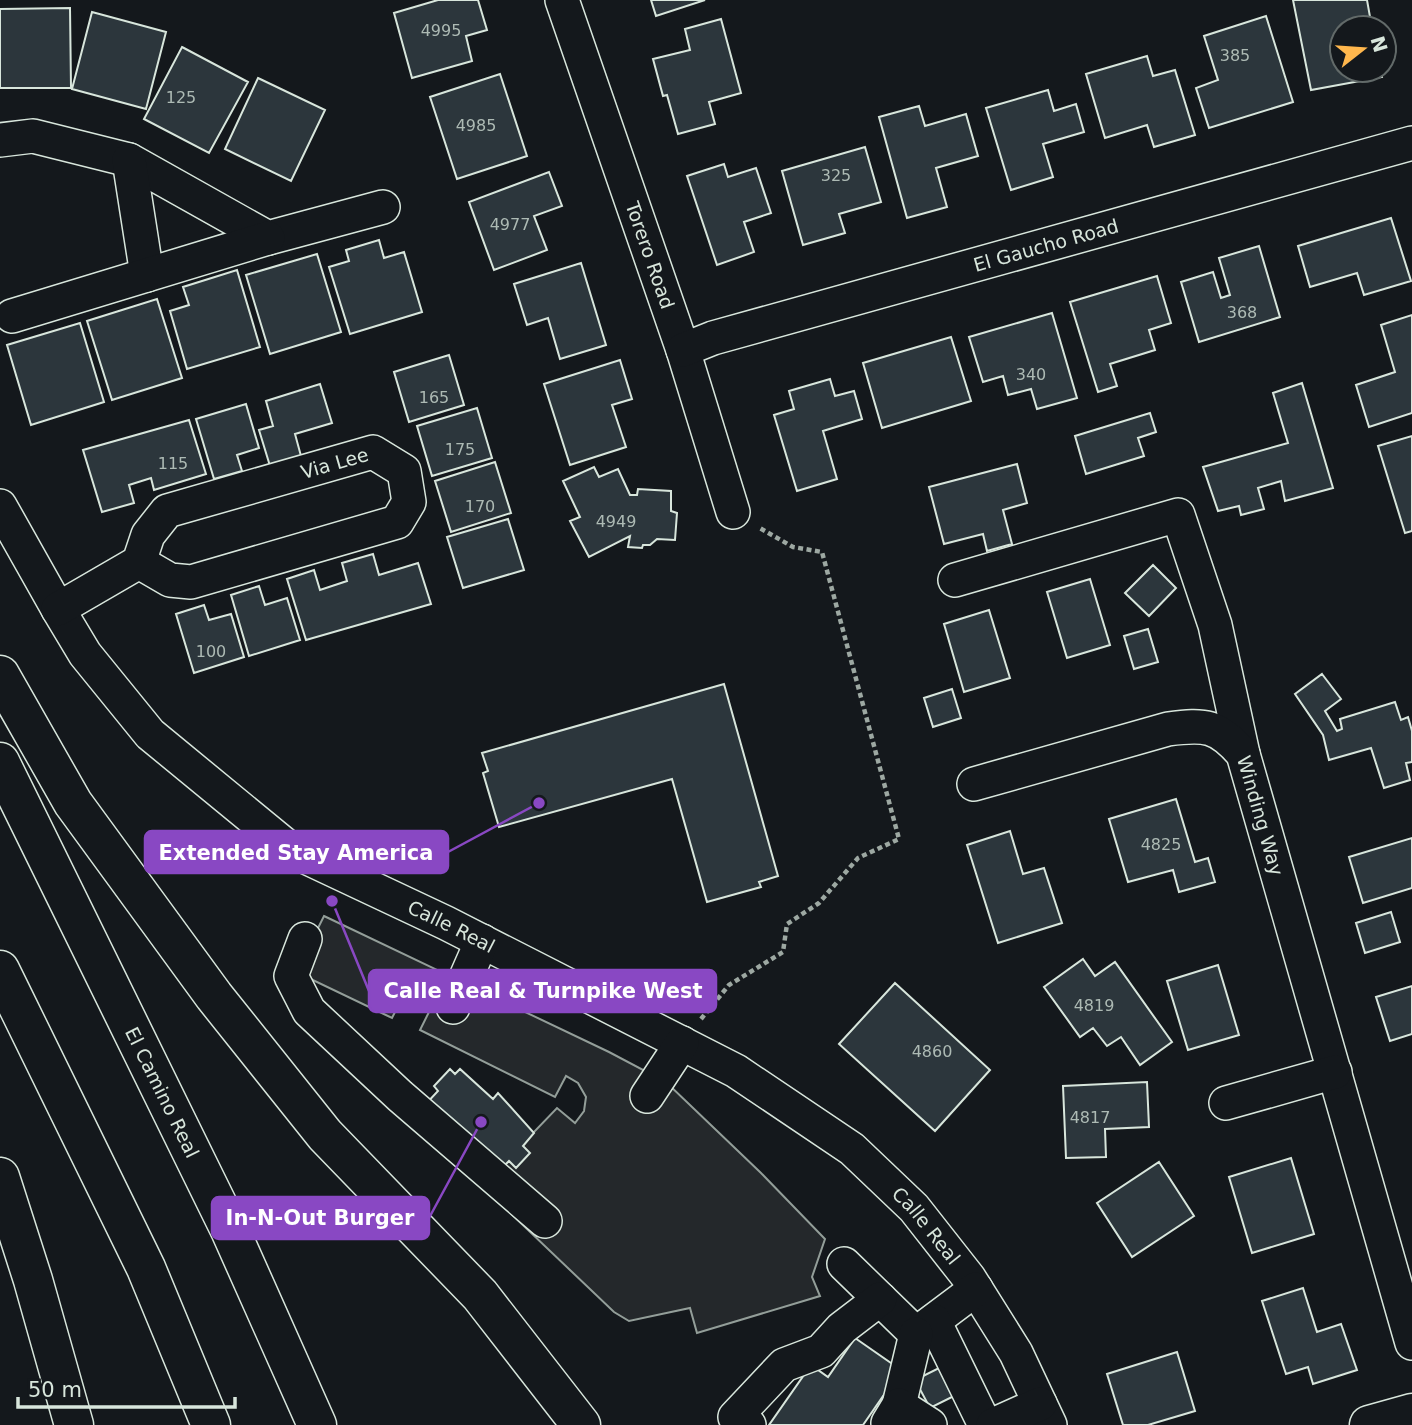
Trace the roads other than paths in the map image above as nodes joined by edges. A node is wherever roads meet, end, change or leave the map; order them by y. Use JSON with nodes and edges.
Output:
{"nodes":[{"id":1,"x":562,"y":0,"type":"edge"},
{"id":2,"x":0,"y":140,"type":"edge"},
{"id":3,"x":1412,"y":143,"type":"edge"},
{"id":4,"x":129,"y":160,"type":"junction"},
{"id":5,"x":383,"y":207,"type":"dead end"},
{"id":6,"x":268,"y":237,"type":"junction"},
{"id":7,"x":146,"y":275,"type":"junction"},
{"id":8,"x":12,"y":316,"type":"dead end"},
{"id":9,"x":682,"y":350,"type":"junction"},
{"id":10,"x":0,"y":506,"type":"edge"},
{"id":11,"x":733,"y":512,"type":"road end"},
{"id":12,"x":139,"y":562,"type":"junction"},
{"id":13,"x":955,"y":580,"type":"dead end"},
{"id":14,"x":58,"y":609,"type":"junction"},
{"id":15,"x":0,"y":675,"type":"edge"},
{"id":16,"x":1243,"y":754,"type":"junction"},
{"id":17,"x":0,"y":762,"type":"edge"},
{"id":18,"x":974,"y":784,"type":"dead end"},
{"id":19,"x":305,"y":939,"type":"dead end"},
{"id":20,"x":482,"y":941,"type":"junction"},
{"id":21,"x":0,"y":970,"type":"edge"},
{"id":22,"x":453,"y":1007,"type":"dead end"},
{"id":23,"x":681,"y":1043,"type":"junction"},
{"id":24,"x":1335,"y":1072,"type":"junction"},
{"id":25,"x":647,"y":1096,"type":"dead end"},
{"id":26,"x":1227,"y":1103,"type":"dead end"},
{"id":27,"x":0,"y":1177,"type":"edge"},
{"id":28,"x":545,"y":1222,"type":"dead end"},
{"id":29,"x":844,"y":1264,"type":"dead end"},
{"id":30,"x":976,"y":1289,"type":"junction"},
{"id":31,"x":880,"y":1299,"type":"junction"},
{"id":32,"x":925,"y":1327,"type":"junction"},
{"id":33,"x":1412,"y":1343,"type":"edge"},
{"id":34,"x":1412,"y":1413,"type":"edge"},
{"id":35,"x":893,"y":1415,"type":"edge"},
{"id":36,"x":1045,"y":1415,"type":"edge"},
{"id":37,"x":742,"y":1421,"type":"edge"},
{"id":38,"x":74,"y":1425,"type":"edge"},
{"id":39,"x":211,"y":1425,"type":"edge"},
{"id":40,"x":317,"y":1425,"type":"edge"},
{"id":41,"x":581,"y":1425,"type":"edge"},
{"id":42,"x":930,"y":1425,"type":"edge"},
{"id":43,"x":985,"y":1425,"type":"edge"},
{"id":44,"x":993,"y":1425,"type":"edge"},
{"id":45,"x":1369,"y":1425,"type":"edge"}],
"edges":[{"from":1,"to":9,"type":"street","name":"Torero Road"},
{"from":2,"to":4,"type":"street"},
{"from":3,"to":9,"type":"street","name":"El Gaucho Road"},
{"from":4,"to":6,"type":"street"},
{"from":4,"to":7,"type":"street"},
{"from":5,"to":6,"type":"street"},
{"from":6,"to":7,"type":"street"},
{"from":7,"to":8,"type":"street"},
{"from":9,"to":11,"type":"street","name":"Torero Road"},
{"from":10,"to":14,"type":"street","name":"Calle Real"},
{"from":12,"to":12,"type":"street","name":"Via Lee"},
{"from":12,"to":14,"type":"street"},
{"from":13,"to":16,"type":"street"},
{"from":14,"to":20,"type":"street","name":"Calle Real"},
{"from":15,"to":41,"type":"main road"},
{"from":16,"to":18,"type":"street","name":"Winding Way"},
{"from":16,"to":24,"type":"street","name":"Winding Way"},
{"from":17,"to":40,"type":"main road","name":"El Camino Real"},
{"from":19,"to":28,"type":"street"},
{"from":20,"to":22,"type":"street"},
{"from":20,"to":23,"type":"street","name":"Calle Real"},
{"from":21,"to":39,"type":"main road"},
{"from":23,"to":25,"type":"street"},
{"from":23,"to":30,"type":"street","name":"Calle Real"},
{"from":24,"to":26,"type":"street"},
{"from":24,"to":33,"type":"street","name":"Winding Way"},
{"from":27,"to":38,"type":"main road"},
{"from":29,"to":31,"type":"street"},
{"from":30,"to":32,"type":"street"},
{"from":30,"to":36,"type":"street","name":"Calle Real"},
{"from":31,"to":32,"type":"street"},
{"from":31,"to":37,"type":"street"},
{"from":32,"to":35,"type":"street"},
{"from":32,"to":43,"type":"street"},
{"from":34,"to":45,"type":"main road"},
{"from":35,"to":42,"type":"street"},
{"from":36,"to":44,"type":"street"}]}
